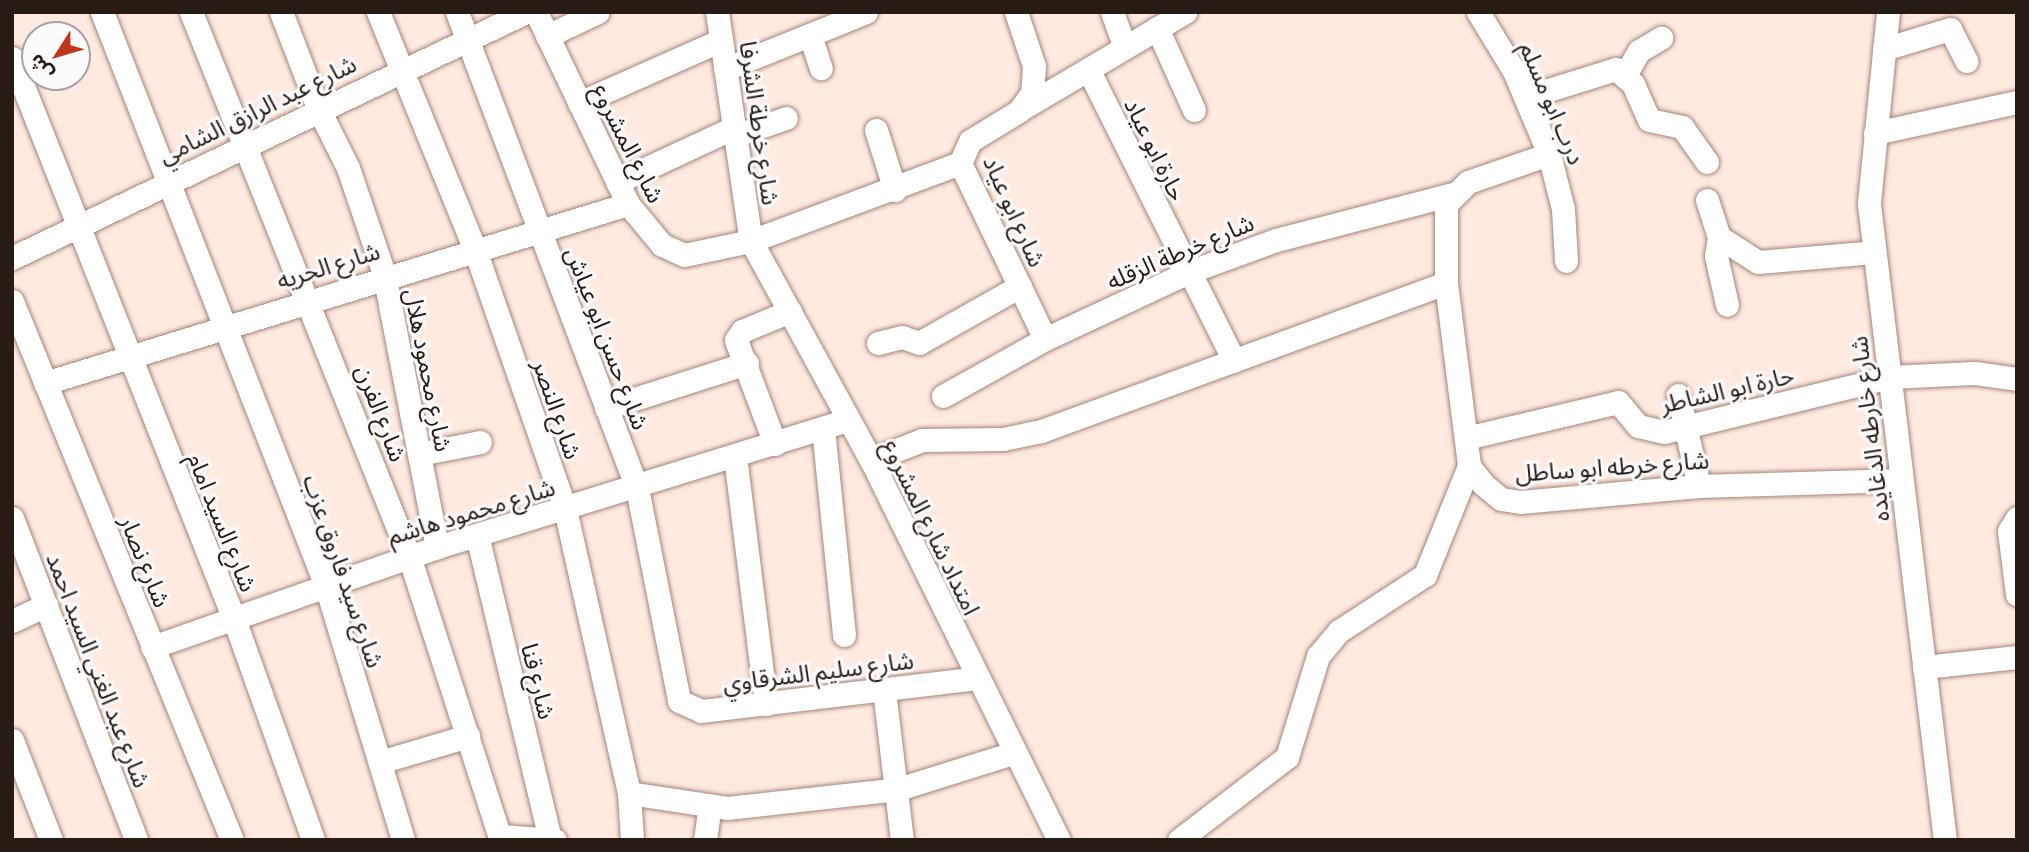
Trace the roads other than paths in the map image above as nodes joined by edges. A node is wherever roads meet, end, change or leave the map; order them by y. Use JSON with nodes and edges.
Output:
{"nodes":[{"id":1,"x":102,"y":12,"type":"edge"},
{"id":2,"x":191,"y":12,"type":"edge"},
{"id":3,"x":281,"y":12,"type":"edge"},
{"id":4,"x":378,"y":12,"type":"edge"},
{"id":5,"x":457,"y":12,"type":"edge"},
{"id":6,"x":526,"y":12,"type":"edge"},
{"id":7,"x":536,"y":12,"type":"edge"},
{"id":8,"x":598,"y":12,"type":"edge"},
{"id":9,"x":717,"y":12,"type":"edge"},
{"id":10,"x":866,"y":12,"type":"edge"},
{"id":11,"x":1016,"y":12,"type":"edge"},
{"id":12,"x":1112,"y":12,"type":"edge"},
{"id":13,"x":1185,"y":12,"type":"edge"},
{"id":14,"x":1478,"y":12,"type":"edge"},
{"id":15,"x":1888,"y":12,"type":"edge"},
{"id":16,"x":1157,"y":28,"type":"junction"},
{"id":17,"x":810,"y":35,"type":"junction"},
{"id":18,"x":547,"y":36,"type":"junction"},
{"id":19,"x":1661,"y":38,"type":"dead end"},
{"id":20,"x":468,"y":39,"type":"junction"},
{"id":21,"x":721,"y":40,"type":"junction"},
{"id":22,"x":1125,"y":47,"type":"junction"},
{"id":23,"x":1884,"y":49,"type":"junction"},
{"id":24,"x":12,"y":58,"type":"edge"},
{"id":25,"x":1966,"y":61,"type":"dead end"},
{"id":26,"x":821,"y":68,"type":"dead end"},
{"id":27,"x":725,"y":69,"type":"junction"},
{"id":28,"x":401,"y":70,"type":"junction"},
{"id":29,"x":1089,"y":71,"type":"junction"},
{"id":30,"x":1625,"y":75,"type":"junction"},
{"id":31,"x":1526,"y":97,"type":"junction"},
{"id":32,"x":2017,"y":102,"type":"edge"},
{"id":33,"x":579,"y":103,"type":"junction"},
{"id":34,"x":317,"y":108,"type":"junction"},
{"id":35,"x":1194,"y":110,"type":"dead end"},
{"id":36,"x":1018,"y":111,"type":"junction"},
{"id":37,"x":786,"y":118,"type":"dead end"},
{"id":38,"x":876,"y":130,"type":"dead end"},
{"id":39,"x":733,"y":132,"type":"junction"},
{"id":40,"x":1875,"y":134,"type":"junction"},
{"id":41,"x":245,"y":144,"type":"junction"},
{"id":42,"x":1549,"y":154,"type":"junction"},
{"id":43,"x":1707,"y":162,"type":"dead end"},
{"id":44,"x":960,"y":163,"type":"junction"},
{"id":45,"x":166,"y":182,"type":"junction"},
{"id":46,"x":617,"y":182,"type":"junction"},
{"id":47,"x":895,"y":190,"type":"junction"},
{"id":48,"x":1452,"y":194,"type":"junction"},
{"id":49,"x":1707,"y":200,"type":"dead end"},
{"id":50,"x":628,"y":204,"type":"junction"},
{"id":51,"x":80,"y":225,"type":"junction"},
{"id":52,"x":539,"y":229,"type":"junction"},
{"id":53,"x":1719,"y":237,"type":"junction"},
{"id":54,"x":751,"y":241,"type":"junction"},
{"id":55,"x":474,"y":247,"type":"junction"},
{"id":56,"x":1874,"y":252,"type":"junction"},
{"id":57,"x":12,"y":258,"type":"edge"},
{"id":58,"x":1566,"y":261,"type":"dead end"},
{"id":59,"x":1189,"y":272,"type":"junction"},
{"id":60,"x":384,"y":274,"type":"junction"},
{"id":61,"x":1446,"y":283,"type":"junction"},
{"id":62,"x":1020,"y":286,"type":"junction"},
{"id":63,"x":309,"y":298,"type":"junction"},
{"id":64,"x":12,"y":301,"type":"edge"},
{"id":65,"x":1727,"y":305,"type":"dead end"},
{"id":66,"x":790,"y":311,"type":"junction"},
{"id":67,"x":225,"y":324,"type":"junction"},
{"id":68,"x":1045,"y":339,"type":"junction"},
{"id":69,"x":878,"y":343,"type":"dead end"},
{"id":70,"x":128,"y":356,"type":"junction"},
{"id":71,"x":1234,"y":361,"type":"junction"},
{"id":72,"x":747,"y":363,"type":"junction"},
{"id":73,"x":1889,"y":377,"type":"junction"},
{"id":74,"x":2017,"y":379,"type":"edge"},
{"id":75,"x":45,"y":383,"type":"junction"},
{"id":76,"x":943,"y":396,"type":"dead end"},
{"id":77,"x":1678,"y":396,"type":"dead end"},
{"id":78,"x":606,"y":408,"type":"junction"},
{"id":79,"x":848,"y":420,"type":"junction"},
{"id":80,"x":823,"y":428,"type":"junction"},
{"id":81,"x":1686,"y":430,"type":"junction"},
{"id":82,"x":1466,"y":438,"type":"junction"},
{"id":83,"x":480,"y":442,"type":"dead end"},
{"id":84,"x":775,"y":444,"type":"junction"},
{"id":85,"x":419,"y":454,"type":"junction"},
{"id":86,"x":736,"y":456,"type":"junction"},
{"id":87,"x":871,"y":460,"type":"junction"},
{"id":88,"x":1469,"y":466,"type":"junction"},
{"id":89,"x":1901,"y":480,"type":"junction"},
{"id":90,"x":1699,"y":486,"type":"junction"},
{"id":91,"x":637,"y":488,"type":"junction"},
{"id":92,"x":565,"y":509,"type":"junction"},
{"id":93,"x":2017,"y":518,"type":"edge"},
{"id":94,"x":12,"y":519,"type":"edge"},
{"id":95,"x":477,"y":535,"type":"junction"},
{"id":96,"x":437,"y":547,"type":"junction"},
{"id":97,"x":409,"y":556,"type":"junction"},
{"id":98,"x":326,"y":586,"type":"junction"},
{"id":99,"x":2017,"y":594,"type":"edge"},
{"id":100,"x":47,"y":605,"type":"junction"},
{"id":101,"x":234,"y":619,"type":"junction"},
{"id":102,"x":12,"y":621,"type":"edge"},
{"id":103,"x":844,"y":635,"type":"dead end"},
{"id":104,"x":152,"y":647,"type":"junction"},
{"id":105,"x":2017,"y":657,"type":"edge"},
{"id":106,"x":1924,"y":667,"type":"junction"},
{"id":107,"x":976,"y":678,"type":"junction"},
{"id":108,"x":884,"y":690,"type":"junction"},
{"id":109,"x":675,"y":692,"type":"joint"},
{"id":110,"x":766,"y":705,"type":"junction"},
{"id":111,"x":468,"y":736,"type":"junction"},
{"id":112,"x":12,"y":740,"type":"edge"},
{"id":113,"x":1013,"y":753,"type":"junction"},
{"id":114,"x":380,"y":762,"type":"junction"},
{"id":115,"x":898,"y":789,"type":"junction"},
{"id":116,"x":629,"y":793,"type":"junction"},
{"id":117,"x":710,"y":805,"type":"junction"},
{"id":118,"x":501,"y":838,"type":"edge"},
{"id":119,"x":1051,"y":838,"type":"edge"},
{"id":120,"x":550,"y":839,"type":"edge"},
{"id":121,"x":51,"y":840,"type":"edge"},
{"id":122,"x":136,"y":840,"type":"edge"},
{"id":123,"x":232,"y":840,"type":"edge"},
{"id":124,"x":313,"y":840,"type":"edge"},
{"id":125,"x":403,"y":840,"type":"edge"},
{"id":126,"x":555,"y":840,"type":"edge"},
{"id":127,"x":632,"y":840,"type":"edge"},
{"id":128,"x":705,"y":840,"type":"edge"},
{"id":129,"x":902,"y":840,"type":"edge"},
{"id":130,"x":1179,"y":840,"type":"edge"},
{"id":131,"x":1945,"y":840,"type":"edge"}],
"edges":[{"from":1,"to":45,"type":"street","name":"شارع سيد فاروق عزب"},
{"from":2,"to":41,"type":"street","name":"شارع الفرن"},
{"from":3,"to":34,"type":"street","name":"شارع محمود هلال"},
{"from":4,"to":28,"type":"street","name":"شارع النصر"},
{"from":5,"to":20,"type":"street","name":"شارع حسن ابو عياش"},
{"from":6,"to":20,"type":"street","name":"شارع عبد الرازق الشامي"},
{"from":7,"to":18,"type":"street","name":"شارع المشروع"},
{"from":8,"to":18,"type":"street"},
{"from":9,"to":21,"type":"street","name":"شارع خرطة الشرفا"},
{"from":10,"to":17,"type":"street"},
{"from":11,"to":36,"type":"street","name":"شارع ابو عياد"},
{"from":12,"to":22,"type":"street"},
{"from":13,"to":16,"type":"street"},
{"from":14,"to":31,"type":"street","name":"درب ابو مسلم"},
{"from":15,"to":23,"type":"street","name":"شارع خارطه الدغايده"},
{"from":16,"to":22,"type":"street"},
{"from":16,"to":35,"type":"street"},
{"from":17,"to":26,"type":"street"},
{"from":17,"to":27,"type":"street"},
{"from":18,"to":33,"type":"street","name":"شارع المشروع"},
{"from":19,"to":30,"type":"street"},
{"from":20,"to":28,"type":"street","name":"شارع عبد الرازق الشامي"},
{"from":20,"to":52,"type":"street","name":"شارع حسن ابو عياش"},
{"from":21,"to":27,"type":"street","name":"شارع خرطة الشرفا"},
{"from":21,"to":33,"type":"street"},
{"from":22,"to":29,"type":"street"},
{"from":23,"to":25,"type":"street"},
{"from":23,"to":40,"type":"street","name":"شارع خارطه الدغايده"},
{"from":24,"to":51,"type":"street","name":"شارع السيد امام"},
{"from":27,"to":39,"type":"street","name":"شارع خرطة الشرفا"},
{"from":28,"to":34,"type":"street","name":"شارع عبد الرازق الشامي"},
{"from":28,"to":55,"type":"street","name":"شارع النصر"},
{"from":29,"to":36,"type":"street"},
{"from":29,"to":59,"type":"street","name":"حارة ابو عياد"},
{"from":30,"to":31,"type":"street"},
{"from":30,"to":43,"type":"street"},
{"from":31,"to":42,"type":"street","name":"درب ابو مسلم"},
{"from":32,"to":40,"type":"street"},
{"from":33,"to":46,"type":"street","name":"شارع المشروع"},
{"from":34,"to":41,"type":"street","name":"شارع عبد الرازق الشامي"},
{"from":34,"to":60,"type":"street","name":"شارع محمود هلال"},
{"from":36,"to":44,"type":"street","name":"شارع ابو عياد"},
{"from":37,"to":39,"type":"street"},
{"from":38,"to":47,"type":"street"},
{"from":39,"to":46,"type":"street"},
{"from":39,"to":54,"type":"street","name":"شارع خرطة الشرفا"},
{"from":40,"to":56,"type":"street","name":"شارع خارطه الدغايده"},
{"from":41,"to":45,"type":"street","name":"شارع عبد الرازق الشامي"},
{"from":41,"to":63,"type":"street","name":"شارع الفرن"},
{"from":42,"to":48,"type":"street"},
{"from":42,"to":58,"type":"street","name":"درب ابو مسلم"},
{"from":44,"to":47,"type":"street","name":"شارع المشروع"},
{"from":44,"to":62,"type":"street","name":"شارع ابو عياد"},
{"from":45,"to":51,"type":"street","name":"شارع عبد الرازق الشامي"},
{"from":45,"to":67,"type":"street","name":"شارع سيد فاروق عزب"},
{"from":46,"to":50,"type":"street","name":"شارع المشروع"},
{"from":47,"to":54,"type":"street","name":"شارع المشروع"},
{"from":48,"to":59,"type":"street","name":"شارع خرطة الزقله"},
{"from":48,"to":61,"type":"street"},
{"from":49,"to":53,"type":"street"},
{"from":50,"to":52,"type":"street","name":"شارع الحريه"},
{"from":50,"to":54,"type":"street","name":"شارع المشروع"},
{"from":51,"to":57,"type":"street","name":"شارع عبد الرازق الشامي"},
{"from":51,"to":70,"type":"street","name":"شارع السيد امام"},
{"from":52,"to":55,"type":"street","name":"شارع الحريه"},
{"from":52,"to":78,"type":"street","name":"شارع حسن ابو عياش"},
{"from":53,"to":56,"type":"street"},
{"from":53,"to":65,"type":"street"},
{"from":54,"to":66,"type":"street","name":"امتداد شارع المشروع"},
{"from":55,"to":60,"type":"street","name":"شارع الحريه"},
{"from":55,"to":92,"type":"street","name":"شارع النصر"},
{"from":56,"to":73,"type":"street","name":"شارع خارطه الدغايده"},
{"from":59,"to":68,"type":"street","name":"شارع خرطة الزقله"},
{"from":59,"to":71,"type":"street","name":"حارة ابو عياد"},
{"from":60,"to":63,"type":"street","name":"شارع الحريه"},
{"from":60,"to":85,"type":"street","name":"شارع محمود هلال"},
{"from":61,"to":71,"type":"street"},
{"from":61,"to":82,"type":"street"},
{"from":62,"to":68,"type":"street","name":"شارع ابو عياد"},
{"from":62,"to":69,"type":"street"},
{"from":63,"to":67,"type":"street","name":"شارع الحريه"},
{"from":63,"to":97,"type":"street","name":"شارع الفرن"},
{"from":64,"to":75,"type":"street","name":"شارع نصار"},
{"from":66,"to":72,"type":"street"},
{"from":66,"to":79,"type":"street","name":"امتداد شارع المشروع"},
{"from":67,"to":70,"type":"street","name":"شارع الحريه"},
{"from":67,"to":98,"type":"street","name":"شارع سيد فاروق عزب"},
{"from":68,"to":76,"type":"street","name":"شارع خرطة الزقله"},
{"from":70,"to":75,"type":"street","name":"شارع الحريه"},
{"from":70,"to":101,"type":"street","name":"شارع السيد امام"},
{"from":71,"to":87,"type":"street"},
{"from":72,"to":78,"type":"street"},
{"from":72,"to":84,"type":"street"},
{"from":73,"to":74,"type":"street","name":"حارة ابو الشاطر"},
{"from":73,"to":81,"type":"street","name":"حارة ابو الشاطر"},
{"from":73,"to":89,"type":"street","name":"شارع خارطه الدغايده"},
{"from":75,"to":104,"type":"street","name":"شارع نصار"},
{"from":77,"to":81,"type":"street"},
{"from":78,"to":91,"type":"street","name":"شارع حسن ابو عياش"},
{"from":79,"to":80,"type":"street","name":"شارع محمود هاشم"},
{"from":79,"to":87,"type":"street","name":"امتداد شارع المشروع"},
{"from":80,"to":84,"type":"street","name":"شارع محمود هاشم"},
{"from":80,"to":103,"type":"street"},
{"from":81,"to":82,"type":"street","name":"حارة ابو الشاطر"},
{"from":81,"to":90,"type":"street"},
{"from":82,"to":88,"type":"street"},
{"from":83,"to":85,"type":"street"},
{"from":84,"to":86,"type":"street","name":"شارع محمود هاشم"},
{"from":85,"to":96,"type":"street","name":"شارع محمود هلال"},
{"from":86,"to":91,"type":"street","name":"شارع محمود هاشم"},
{"from":86,"to":110,"type":"street"},
{"from":87,"to":107,"type":"street","name":"امتداد شارع المشروع"},
{"from":88,"to":90,"type":"street","name":"شارع خرطه ابو ساطل"},
{"from":88,"to":130,"type":"street"},
{"from":89,"to":90,"type":"street","name":"شارع خرطه ابو ساطل"},
{"from":89,"to":106,"type":"street","name":"شارع خارطه الدغايده"},
{"from":91,"to":92,"type":"street","name":"شارع محمود هاشم"},
{"from":91,"to":109,"type":"street","name":"شارع حسن ابو عياش"},
{"from":92,"to":95,"type":"street","name":"شارع محمود هاشم"},
{"from":92,"to":116,"type":"street","name":"شارع النصر"},
{"from":93,"to":99,"type":"street"},
{"from":94,"to":100,"type":"street","name":"شارع عبد الغني السيد احمد"},
{"from":95,"to":96,"type":"street","name":"شارع محمود هاشم"},
{"from":95,"to":120,"type":"street","name":"شارع قنا"},
{"from":96,"to":97,"type":"street","name":"شارع محمود هاشم"},
{"from":97,"to":98,"type":"street","name":"شارع محمود هاشم"},
{"from":97,"to":111,"type":"street","name":"شارع الفرن"},
{"from":98,"to":101,"type":"street","name":"شارع محمود هاشم"},
{"from":98,"to":114,"type":"street","name":"شارع سيد فاروق عزب"},
{"from":100,"to":102,"type":"street"},
{"from":100,"to":122,"type":"street","name":"شارع عبد الغني السيد احمد"},
{"from":101,"to":104,"type":"street","name":"شارع محمود هاشم"},
{"from":101,"to":124,"type":"street","name":"شارع السيد امام"},
{"from":104,"to":123,"type":"street","name":"شارع نصار"},
{"from":105,"to":106,"type":"street"},
{"from":106,"to":131,"type":"street","name":"شارع خارطه الدغايده"},
{"from":107,"to":108,"type":"street","name":"شارع سليم الشرقاوي"},
{"from":107,"to":113,"type":"street","name":"امتداد شارع المشروع"},
{"from":108,"to":110,"type":"street","name":"شارع سليم الشرقاوي"},
{"from":108,"to":115,"type":"street"},
{"from":109,"to":110,"type":"street","name":"شارع سليم الشرقاوي"},
{"from":111,"to":114,"type":"street"},
{"from":111,"to":118,"type":"street","name":"شارع الفرن"},
{"from":112,"to":121,"type":"street"},
{"from":113,"to":115,"type":"street"},
{"from":113,"to":119,"type":"street","name":"امتداد شارع المشروع"},
{"from":114,"to":125,"type":"street","name":"شارع سيد فاروق عزب"},
{"from":115,"to":117,"type":"street"},
{"from":115,"to":129,"type":"street"},
{"from":116,"to":117,"type":"street"},
{"from":116,"to":127,"type":"street","name":"شارع النصر"},
{"from":117,"to":128,"type":"street"},
{"from":118,"to":120,"type":"street"},
{"from":120,"to":126,"type":"street"}]}
